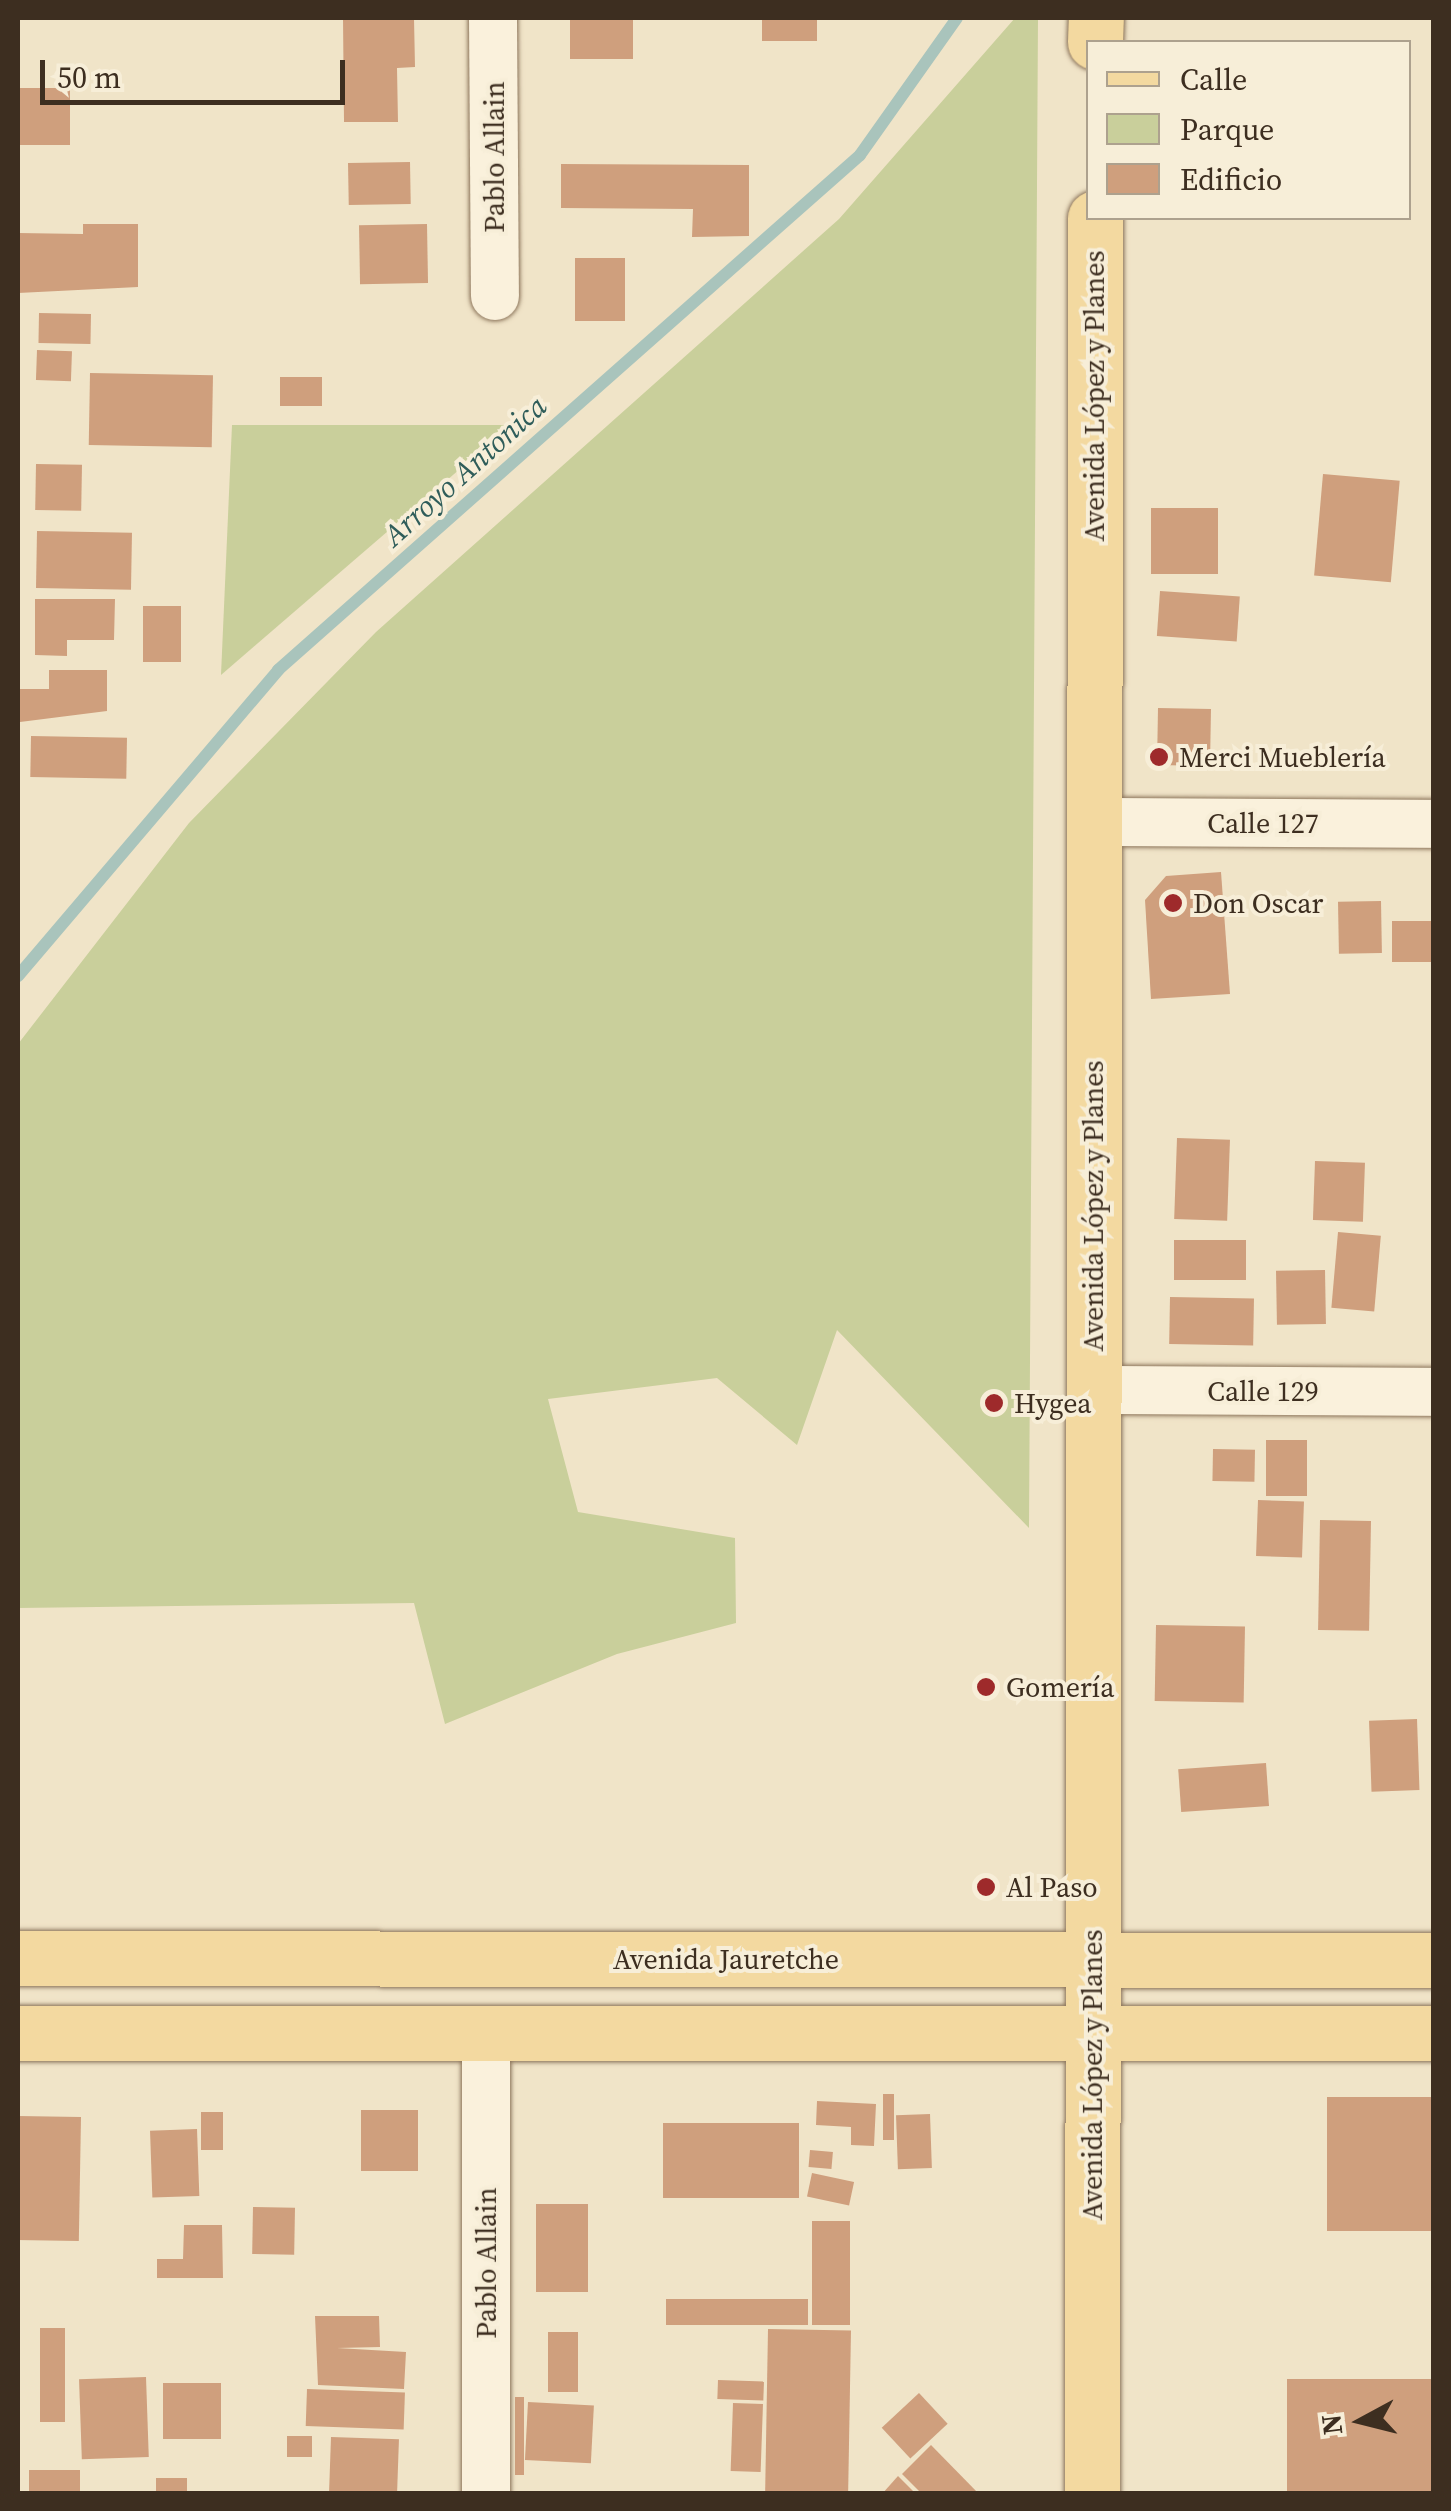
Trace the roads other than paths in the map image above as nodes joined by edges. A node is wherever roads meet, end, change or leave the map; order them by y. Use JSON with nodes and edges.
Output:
{"nodes":[{"id":1,"x":492,"y":18,"type":"edge"},
{"id":2,"x":1095,"y":220,"type":"edge"},
{"id":3,"x":495,"y":296,"type":"dead end"},
{"id":4,"x":1093,"y":822,"type":"junction"},
{"id":5,"x":1434,"y":824,"type":"edge"},
{"id":6,"x":1093,"y":1390,"type":"junction"},
{"id":7,"x":1434,"y":1392,"type":"edge"},
{"id":8,"x":18,"y":1958,"type":"edge"},
{"id":9,"x":1093,"y":1959,"type":"junction"},
{"id":10,"x":1434,"y":1960,"type":"edge"},
{"id":11,"x":18,"y":2032,"type":"edge"},
{"id":12,"x":486,"y":2032,"type":"junction"},
{"id":13,"x":1092,"y":2033,"type":"junction"},
{"id":14,"x":1434,"y":2033,"type":"edge"},
{"id":15,"x":486,"y":2494,"type":"edge"},
{"id":16,"x":1092,"y":2494,"type":"edge"}],
"edges":[{"from":1,"to":3,"type":"street","name":"Pablo Allain"},
{"from":2,"to":4,"type":"main road","name":"Avenida López y Planes"},
{"from":4,"to":5,"type":"street","name":"Calle 127"},
{"from":4,"to":6,"type":"main road","name":"Avenida López y Planes"},
{"from":6,"to":7,"type":"street","name":"Calle 129"},
{"from":6,"to":9,"type":"main road","name":"Avenida López y Planes"},
{"from":8,"to":9,"type":"main road","name":"Avenida Jauretche"},
{"from":9,"to":10,"type":"main road","name":"Avenida Jauretche"},
{"from":9,"to":13,"type":"main road","name":"Avenida López y Planes"},
{"from":11,"to":12,"type":"main road"},
{"from":12,"to":13,"type":"main road"},
{"from":12,"to":15,"type":"street","name":"Pablo Allain"},
{"from":13,"to":14,"type":"main road"},
{"from":13,"to":16,"type":"main road","name":"Avenida López y Planes"}]}
